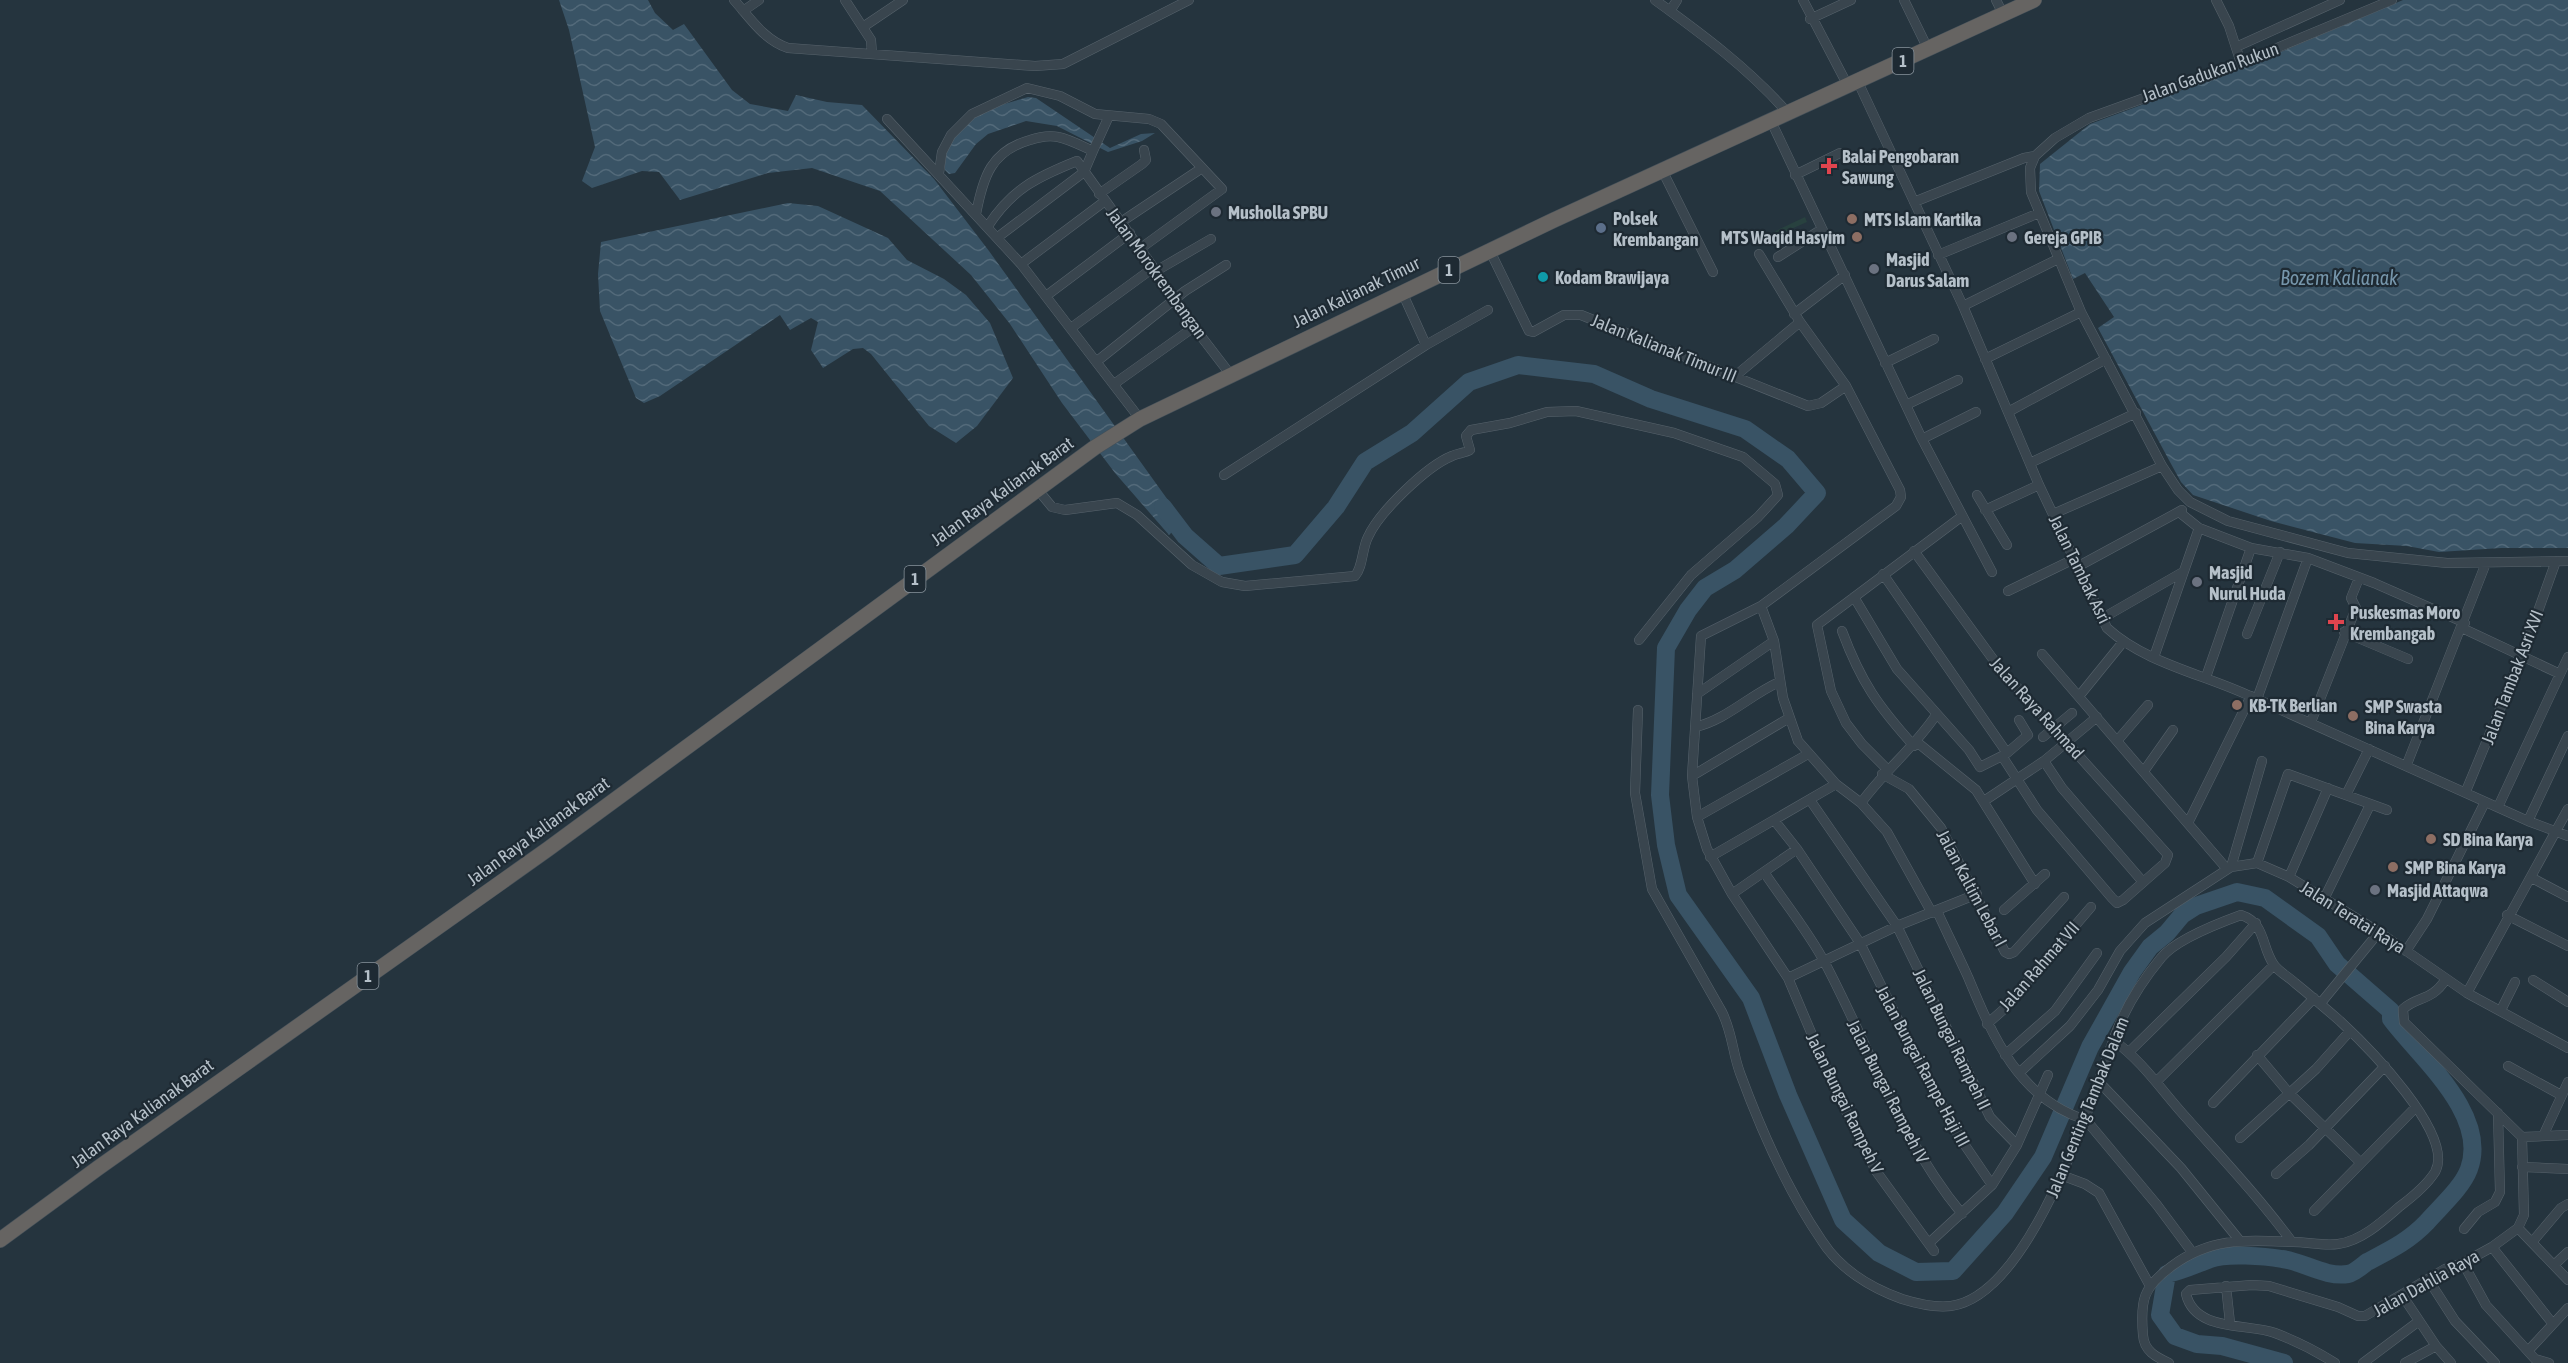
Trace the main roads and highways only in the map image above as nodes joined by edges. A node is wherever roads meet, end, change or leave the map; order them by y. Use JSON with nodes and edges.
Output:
{"nodes":[{"id":1,"x":2034,"y":0,"type":"edge"},
{"id":2,"x":2000,"y":7,"type":"edge"},
{"id":3,"x":1094,"y":448,"type":"joint"},
{"id":4,"x":0,"y":1240,"type":"edge"}],
"edges":[{"from":1,"to":2,"type":"highway","number":"1"},
{"from":2,"to":3,"type":"highway","name":"Jalan Kalianak Timur","number":"1"},
{"from":3,"to":4,"type":"highway","name":"Jalan Raya Kalianak Barat","number":"1"}]}
